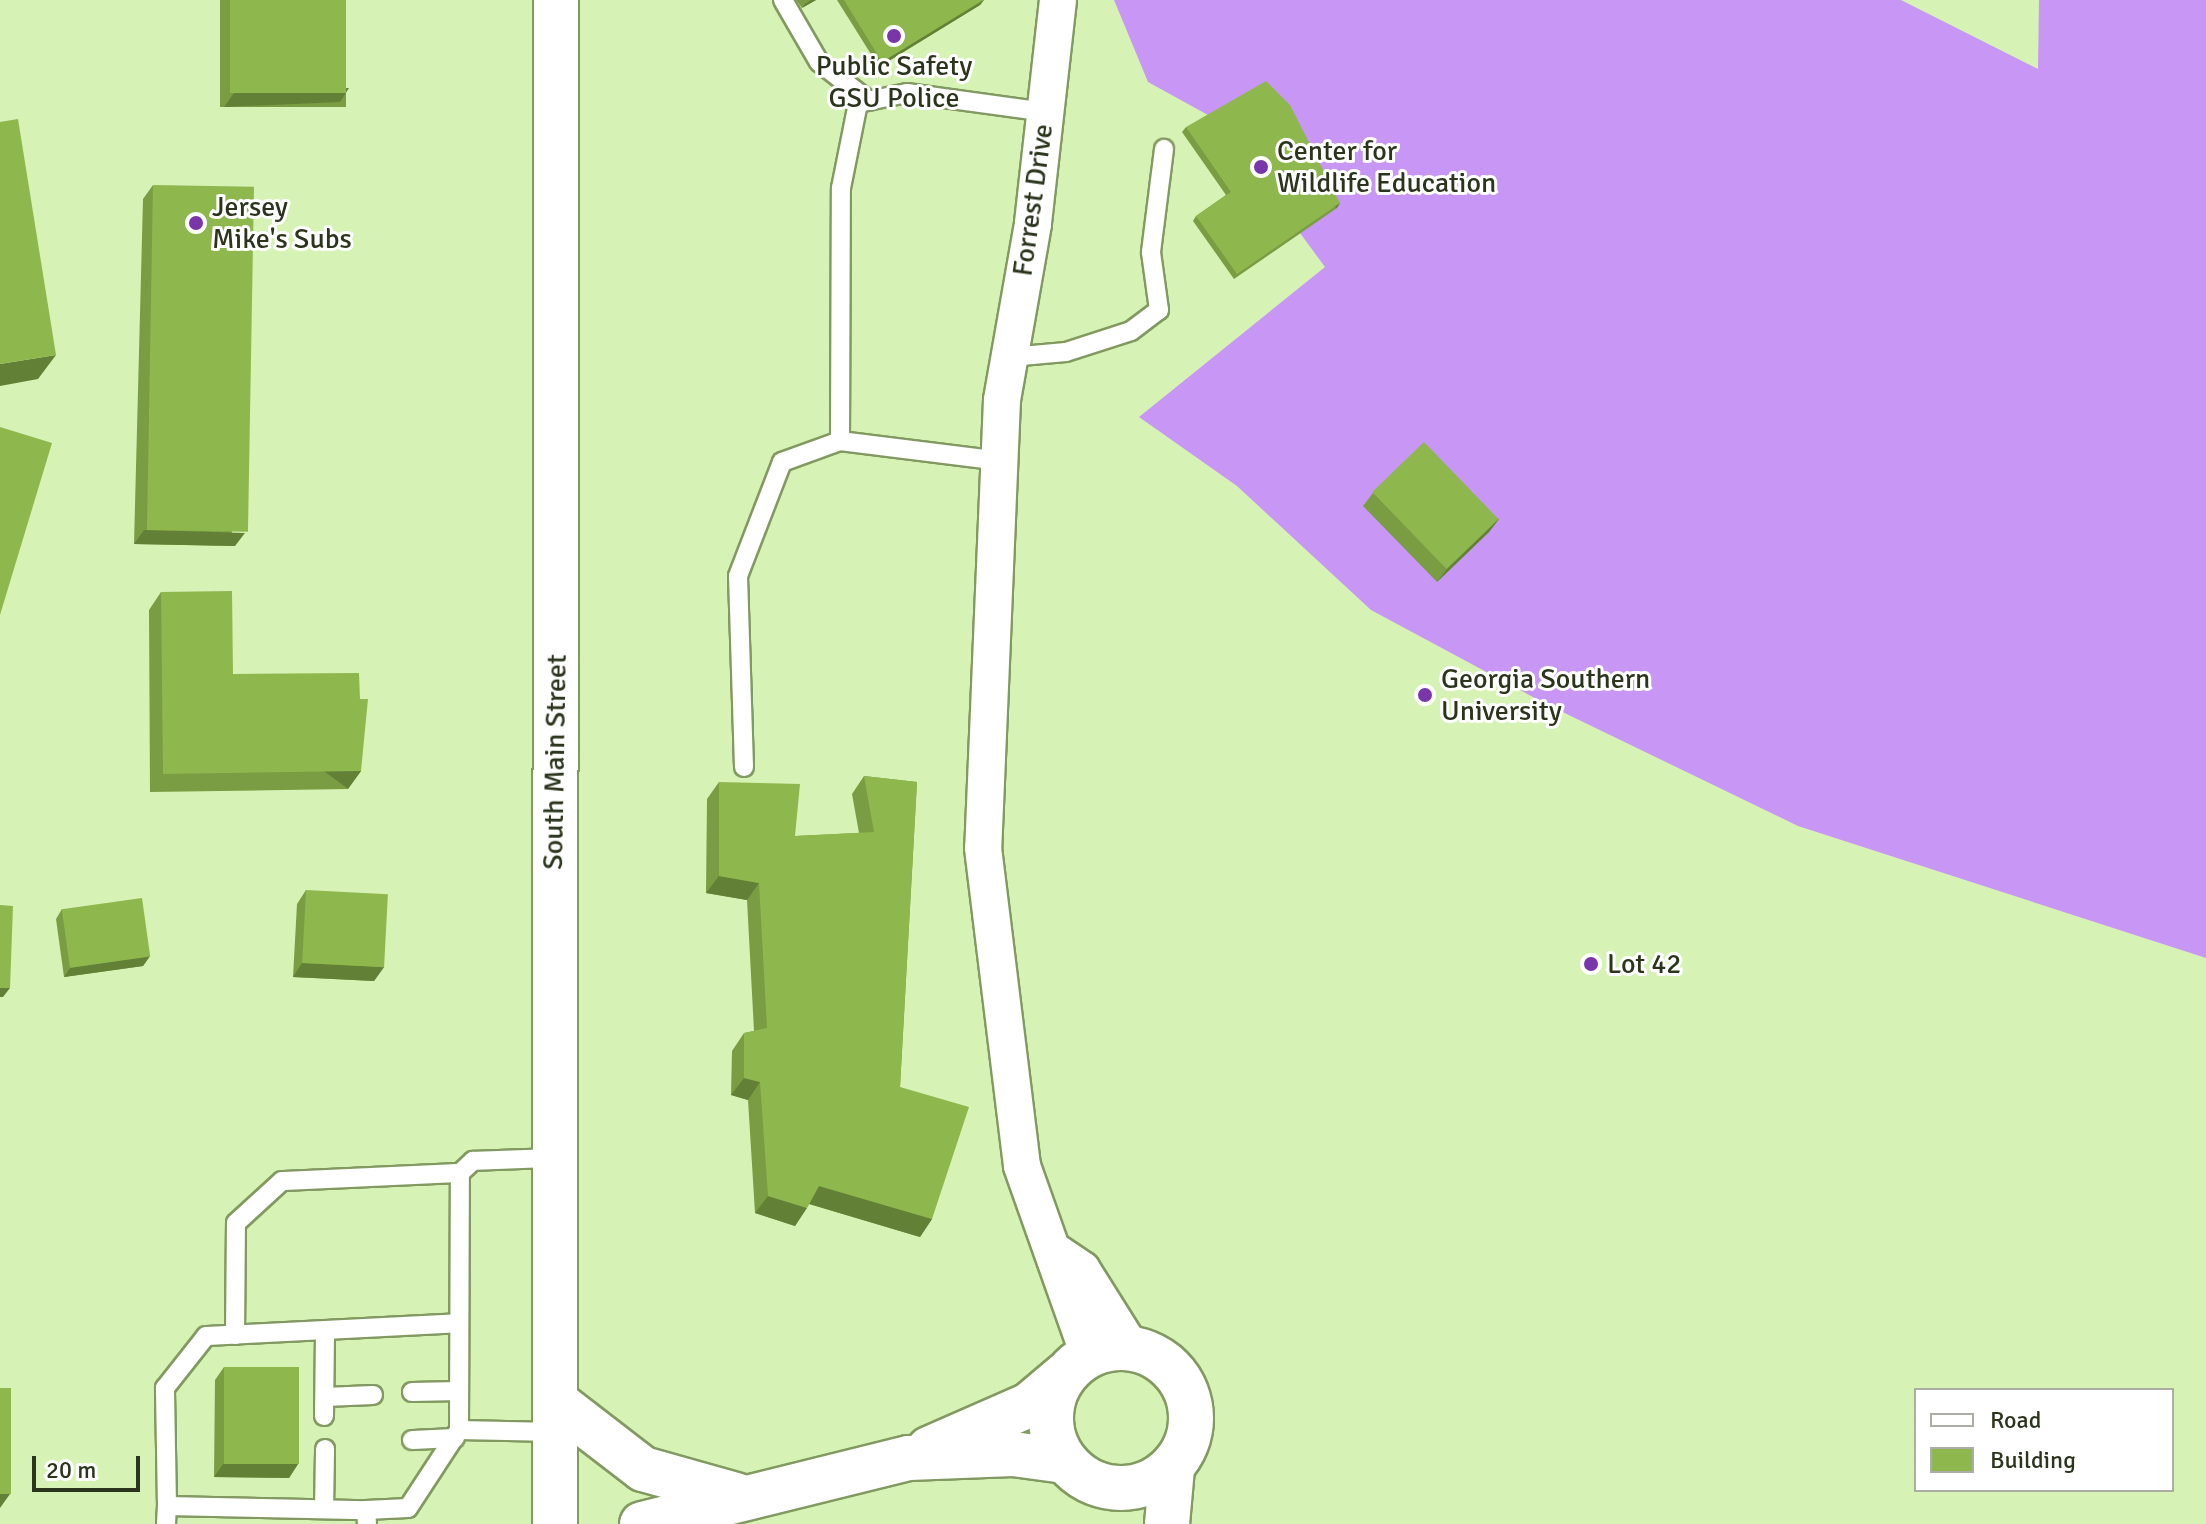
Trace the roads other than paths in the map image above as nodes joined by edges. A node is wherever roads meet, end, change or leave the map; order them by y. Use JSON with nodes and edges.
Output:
{"nodes":[{"id":1,"x":556,"y":0,"type":"edge"},
{"id":2,"x":783,"y":0,"type":"edge"},
{"id":3,"x":1058,"y":0,"type":"edge"},
{"id":4,"x":869,"y":101,"type":"junction"},
{"id":5,"x":1045,"y":112,"type":"junction"},
{"id":6,"x":1164,"y":149,"type":"dead end"},
{"id":7,"x":1010,"y":357,"type":"junction"},
{"id":8,"x":840,"y":441,"type":"junction"},
{"id":9,"x":1001,"y":461,"type":"junction"},
{"id":10,"x":744,"y":767,"type":"dead end"},
{"id":11,"x":552,"y":1158,"type":"junction"},
{"id":12,"x":460,"y":1173,"type":"junction"},
{"id":13,"x":459,"y":1323,"type":"junction"},
{"id":14,"x":325,"y":1330,"type":"junction"},
{"id":15,"x":235,"y":1335,"type":"junction"},
{"id":16,"x":1095,"y":1359,"type":"junction"},
{"id":17,"x":459,"y":1391,"type":"junction"},
{"id":18,"x":412,"y":1392,"type":"dead end"},
{"id":19,"x":373,"y":1395,"type":"dead end"},
{"id":20,"x":556,"y":1417,"type":"junction"},
{"id":21,"x":457,"y":1434,"type":"junction"},
{"id":22,"x":412,"y":1440,"type":"dead end"},
{"id":23,"x":325,"y":1449,"type":"dead end"},
{"id":24,"x":909,"y":1458,"type":"junction"},
{"id":25,"x":1172,"y":1468,"type":"junction"},
{"id":26,"x":1078,"y":1472,"type":"junction"},
{"id":27,"x":712,"y":1508,"type":"edge"},
{"id":28,"x":324,"y":1509,"type":"junction"},
{"id":29,"x":167,"y":1515,"type":"edge"},
{"id":30,"x":367,"y":1517,"type":"edge"},
{"id":31,"x":555,"y":1524,"type":"edge"},
{"id":32,"x":642,"y":1524,"type":"edge"},
{"id":33,"x":1115,"y":1524,"type":"edge"},
{"id":34,"x":1167,"y":1524,"type":"edge"}],
"edges":[{"from":1,"to":11,"type":"main road","name":"South Main Street"},
{"from":2,"to":4,"type":"lane"},
{"from":3,"to":5,"type":"street","name":"Forrest Drive"},
{"from":4,"to":5,"type":"lane"},
{"from":4,"to":8,"type":"lane"},
{"from":5,"to":7,"type":"street","name":"Forrest Drive"},
{"from":6,"to":7,"type":"lane"},
{"from":7,"to":9,"type":"street","name":"Forrest Drive"},
{"from":8,"to":9,"type":"lane"},
{"from":8,"to":10,"type":"lane"},
{"from":9,"to":16,"type":"street","name":"Forrest Drive"},
{"from":11,"to":12,"type":"lane"},
{"from":11,"to":20,"type":"main road","name":"South Main Street"},
{"from":12,"to":13,"type":"lane"},
{"from":12,"to":15,"type":"lane"},
{"from":13,"to":14,"type":"lane"},
{"from":13,"to":17,"type":"lane"},
{"from":14,"to":15,"type":"lane"},
{"from":14,"to":19,"type":"lane"},
{"from":15,"to":29,"type":"lane"},
{"from":16,"to":24,"type":"main road"},
{"from":16,"to":25,"type":"main road"},
{"from":16,"to":26,"type":"main road"},
{"from":17,"to":18,"type":"lane"},
{"from":17,"to":21,"type":"lane"},
{"from":20,"to":21,"type":"lane"},
{"from":20,"to":27,"type":"main road"},
{"from":20,"to":31,"type":"main road","name":"South Main Street"},
{"from":21,"to":22,"type":"lane"},
{"from":21,"to":30,"type":"lane"},
{"from":23,"to":28,"type":"lane"},
{"from":24,"to":26,"type":"main road"},
{"from":24,"to":27,"type":"main road"},
{"from":25,"to":26,"type":"main road"},
{"from":25,"to":34,"type":"main road"},
{"from":26,"to":33,"type":"main road"},
{"from":27,"to":32,"type":"main road"},
{"from":28,"to":29,"type":"lane"},
{"from":28,"to":30,"type":"lane"}]}
